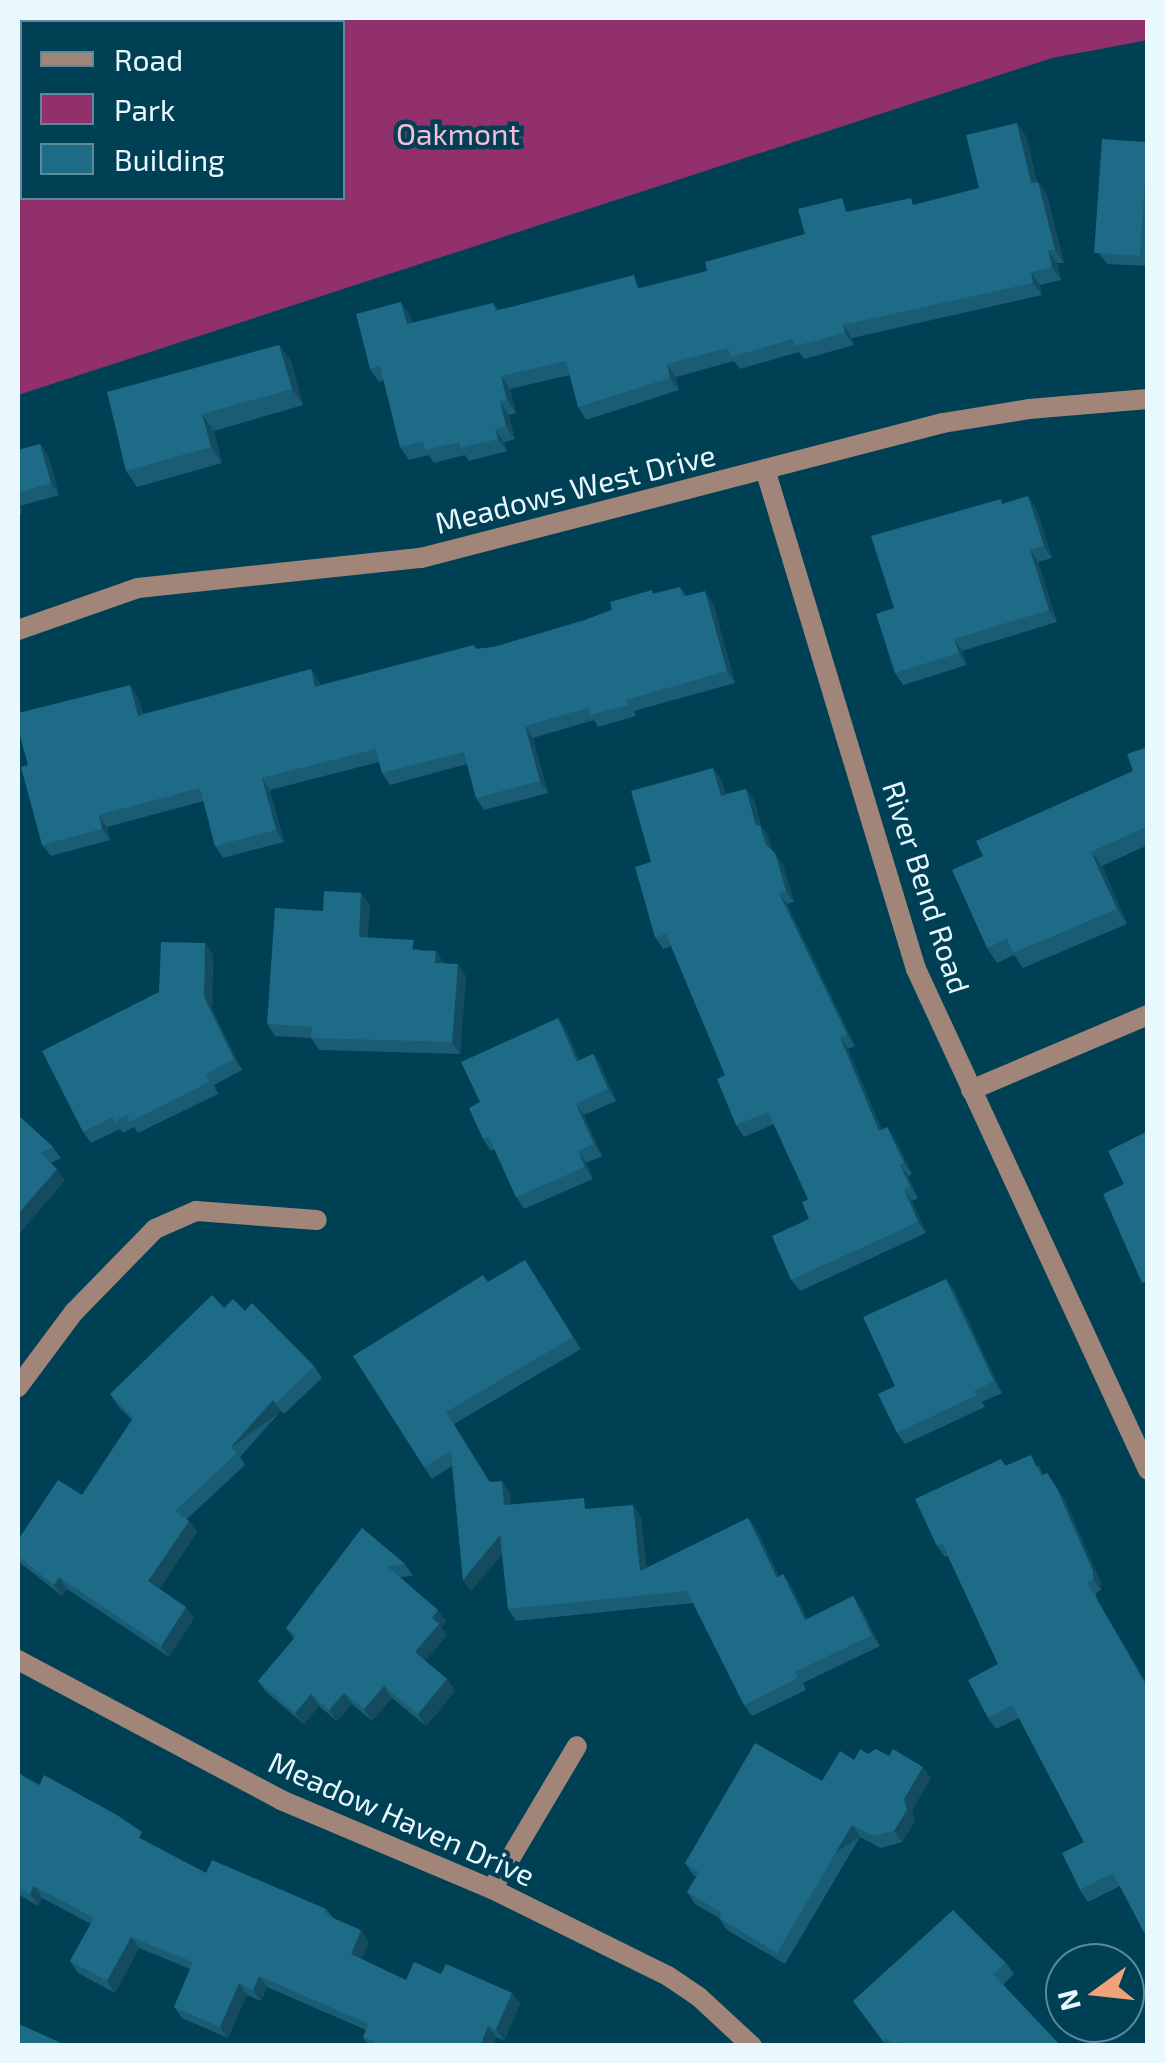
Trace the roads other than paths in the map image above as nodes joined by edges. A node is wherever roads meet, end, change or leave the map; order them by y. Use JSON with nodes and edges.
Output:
{"nodes":[{"id":1,"x":1148,"y":399,"type":"edge"},
{"id":2,"x":765,"y":469,"type":"junction"},
{"id":3,"x":18,"y":630,"type":"edge"},
{"id":4,"x":1148,"y":1015,"type":"edge"},
{"id":5,"x":971,"y":1090,"type":"junction"},
{"id":6,"x":317,"y":1220,"type":"dead end"},
{"id":7,"x":18,"y":1388,"type":"edge"},
{"id":8,"x":1148,"y":1470,"type":"edge"},
{"id":9,"x":18,"y":1660,"type":"edge"},
{"id":10,"x":577,"y":1746,"type":"dead end"},
{"id":11,"x":492,"y":1889,"type":"junction"},
{"id":12,"x":752,"y":2046,"type":"edge"}],
"edges":[{"from":1,"to":2,"type":"street","name":"Meadows West Drive"},
{"from":2,"to":3,"type":"street","name":"Meadows West Drive"},
{"from":2,"to":5,"type":"street","name":"River Bend Road"},
{"from":4,"to":5,"type":"street"},
{"from":5,"to":8,"type":"street","name":"River Bend Road"},
{"from":6,"to":7,"type":"street"},
{"from":9,"to":11,"type":"street","name":"Meadow Haven Drive"},
{"from":10,"to":11,"type":"street"},
{"from":11,"to":12,"type":"street","name":"Meadow Haven Drive"}]}
